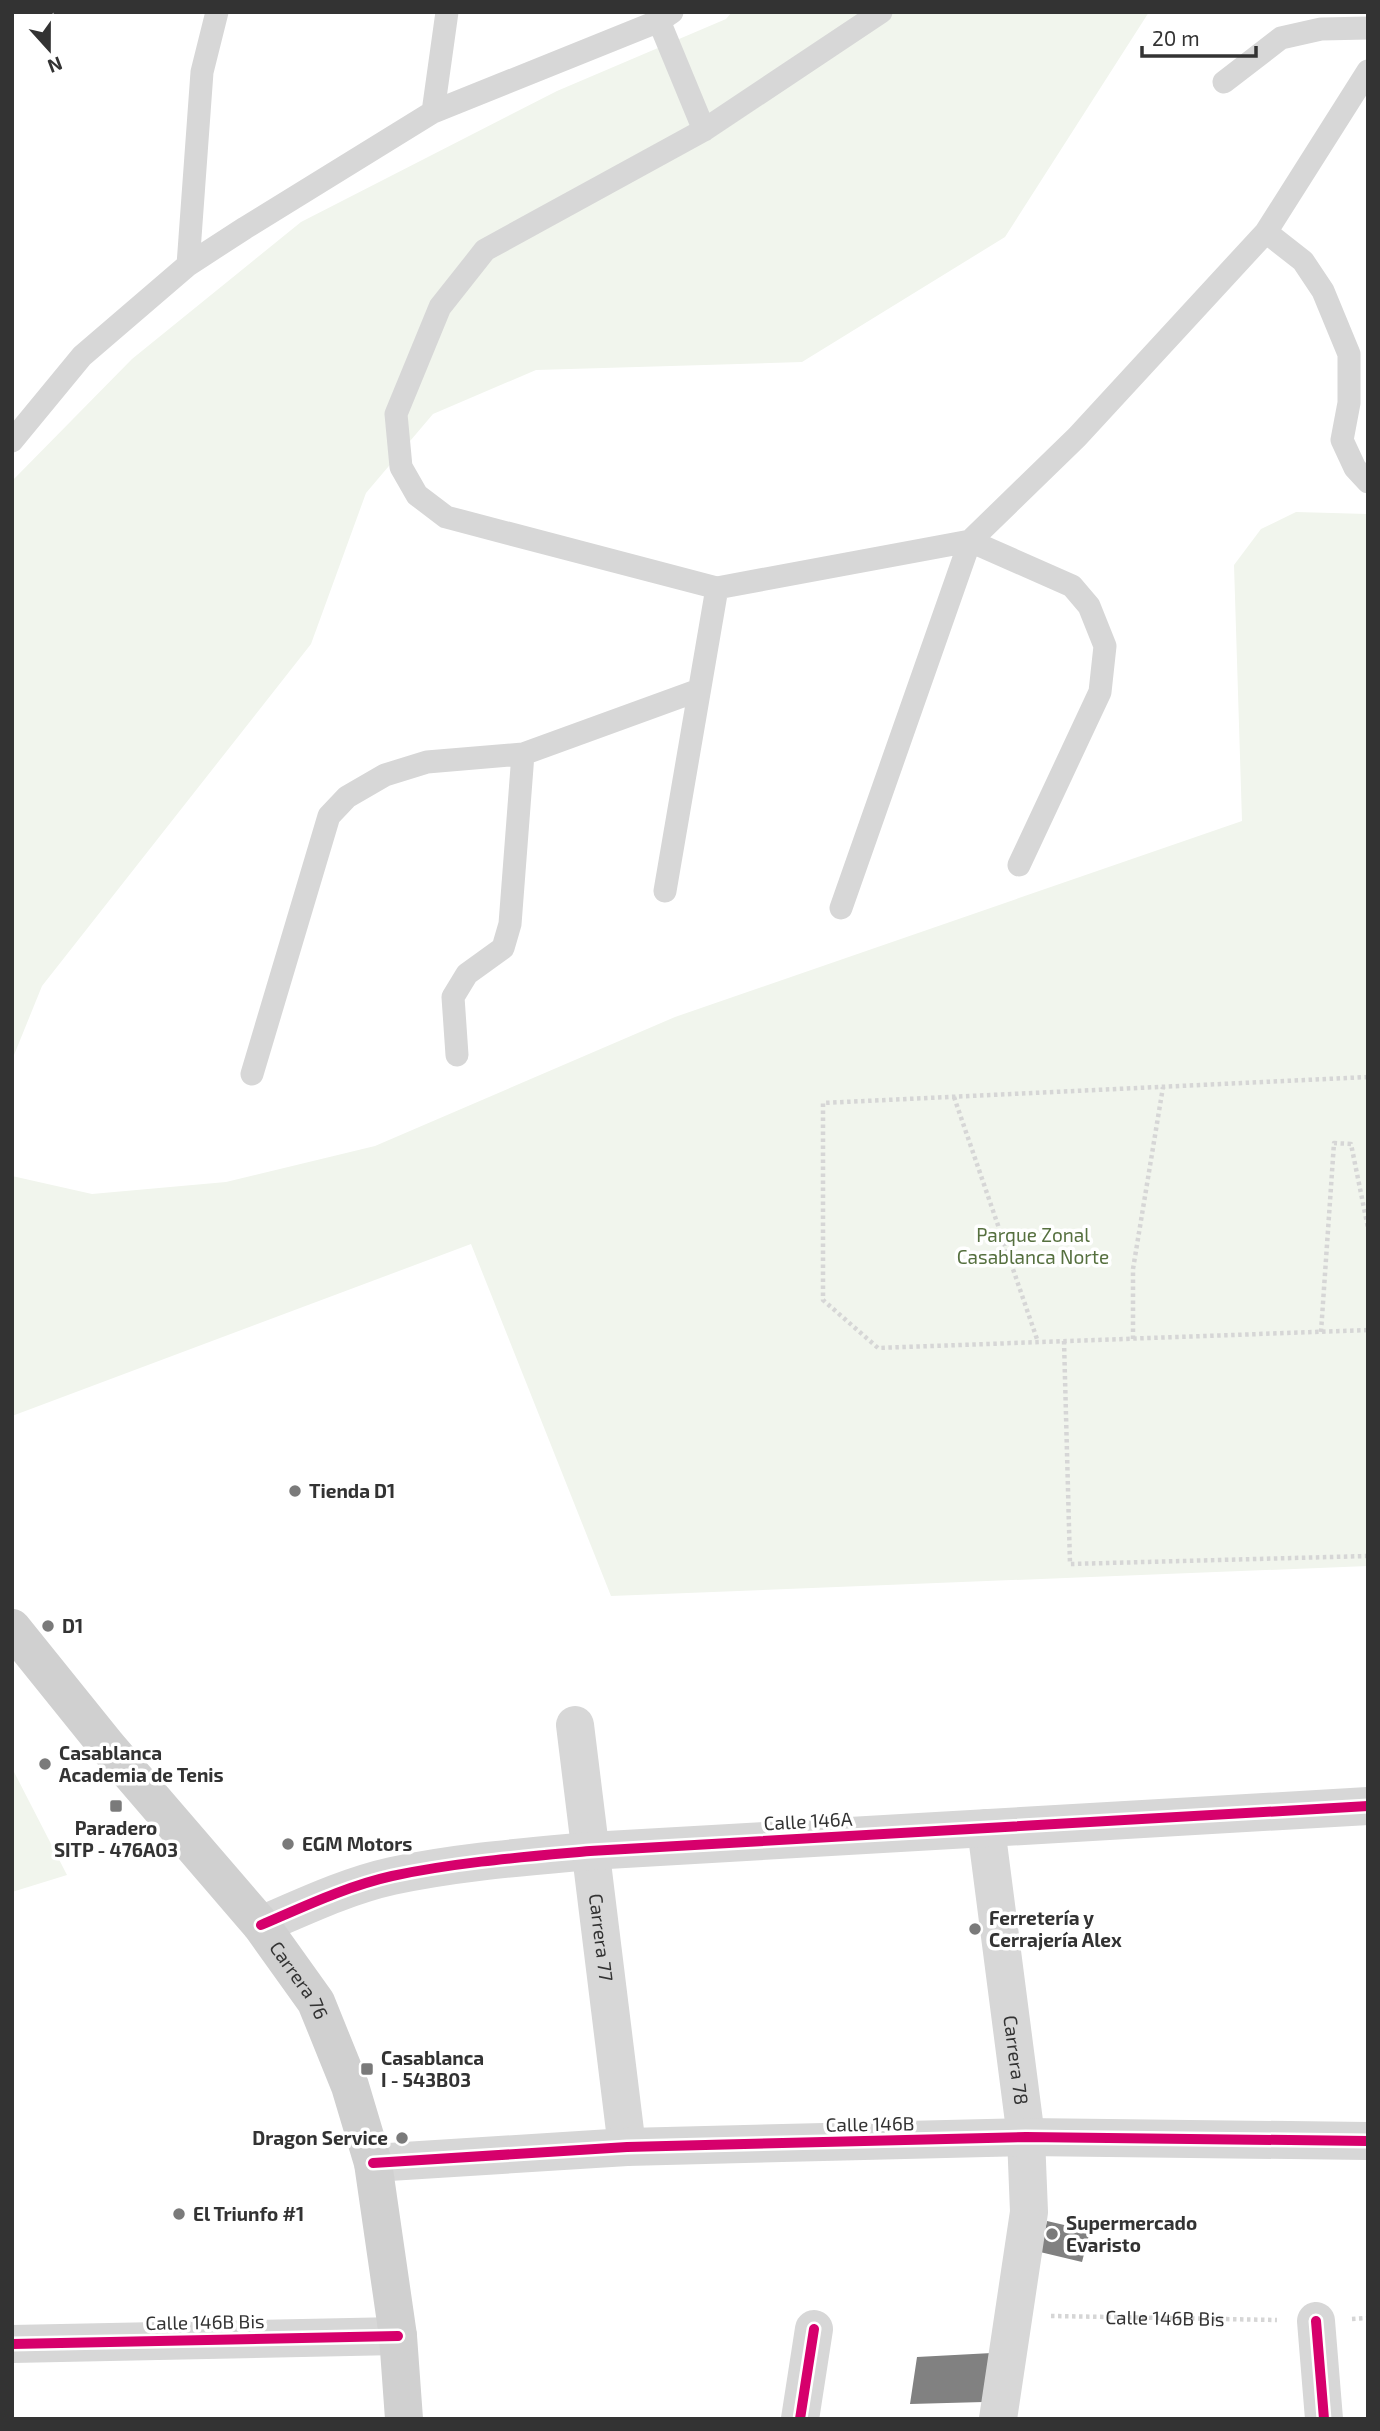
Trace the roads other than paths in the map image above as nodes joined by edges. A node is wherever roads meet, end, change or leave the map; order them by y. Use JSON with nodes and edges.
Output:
{"nodes":[{"id":1,"x":217,"y":12,"type":"edge"},
{"id":2,"x":447,"y":12,"type":"edge"},
{"id":3,"x":881,"y":12,"type":"edge"},
{"id":4,"x":665,"y":16,"type":"edge"},
{"id":5,"x":1368,"y":28,"type":"edge"},
{"id":6,"x":1368,"y":71,"type":"edge"},
{"id":7,"x":1224,"y":82,"type":"dead end"},
{"id":8,"x":433,"y":112,"type":"junction"},
{"id":9,"x":704,"y":131,"type":"junction"},
{"id":10,"x":1266,"y":232,"type":"junction"},
{"id":11,"x":188,"y":265,"type":"junction"},
{"id":12,"x":12,"y":441,"type":"edge"},
{"id":13,"x":1368,"y":482,"type":"edge"},
{"id":14,"x":970,"y":541,"type":"junction"},
{"id":15,"x":717,"y":588,"type":"junction"},
{"id":16,"x":699,"y":690,"type":"junction"},
{"id":17,"x":523,"y":754,"type":"junction"},
{"id":18,"x":1019,"y":865,"type":"dead end"},
{"id":19,"x":665,"y":891,"type":"dead end"},
{"id":20,"x":841,"y":908,"type":"dead end"},
{"id":21,"x":457,"y":1055,"type":"dead end"},
{"id":22,"x":252,"y":1074,"type":"dead end"},
{"id":23,"x":12,"y":1628,"type":"edge"},
{"id":24,"x":575,"y":1725,"type":"dead end"},
{"id":25,"x":1368,"y":1806,"type":"edge"},
{"id":26,"x":986,"y":1828,"type":"junction"},
{"id":27,"x":590,"y":1851,"type":"junction"},
{"id":28,"x":261,"y":1925,"type":"junction"},
{"id":29,"x":1026,"y":2137,"type":"junction"},
{"id":30,"x":1368,"y":2141,"type":"edge"},
{"id":31,"x":628,"y":2147,"type":"junction"},
{"id":32,"x":373,"y":2163,"type":"junction"},
{"id":33,"x":1316,"y":2321,"type":"road end"},
{"id":34,"x":814,"y":2329,"type":"dead end"},
{"id":35,"x":398,"y":2336,"type":"junction"},
{"id":36,"x":12,"y":2344,"type":"edge"},
{"id":37,"x":404,"y":2419,"type":"edge"},
{"id":38,"x":800,"y":2419,"type":"edge"},
{"id":39,"x":998,"y":2419,"type":"edge"},
{"id":40,"x":1324,"y":2419,"type":"edge"}],
"edges":[{"from":1,"to":11,"type":"lane"},
{"from":2,"to":8,"type":"lane"},
{"from":3,"to":9,"type":"lane"},
{"from":4,"to":8,"type":"lane"},
{"from":4,"to":9,"type":"lane"},
{"from":5,"to":7,"type":"lane"},
{"from":6,"to":10,"type":"lane"},
{"from":8,"to":11,"type":"lane"},
{"from":9,"to":15,"type":"lane"},
{"from":10,"to":13,"type":"lane"},
{"from":10,"to":14,"type":"lane"},
{"from":11,"to":12,"type":"lane"},
{"from":14,"to":15,"type":"lane"},
{"from":14,"to":18,"type":"lane"},
{"from":14,"to":20,"type":"lane"},
{"from":15,"to":16,"type":"lane"},
{"from":16,"to":17,"type":"lane"},
{"from":16,"to":19,"type":"lane"},
{"from":17,"to":21,"type":"lane"},
{"from":17,"to":22,"type":"lane"},
{"from":23,"to":28,"type":"street","name":"Carrera 76"},
{"from":24,"to":27,"type":"street","name":"Carrera 77"},
{"from":25,"to":26,"type":"street","name":"Calle 146A"},
{"from":26,"to":27,"type":"street","name":"Calle 146A"},
{"from":26,"to":29,"type":"street","name":"Carrera 78"},
{"from":27,"to":28,"type":"street","name":"Calle 146A"},
{"from":27,"to":31,"type":"street","name":"Carrera 77"},
{"from":28,"to":32,"type":"street","name":"Carrera 76"},
{"from":29,"to":30,"type":"street","name":"Calle 146B"},
{"from":29,"to":31,"type":"street","name":"Calle 146B"},
{"from":29,"to":39,"type":"street","name":"Carrera 78"},
{"from":31,"to":32,"type":"street","name":"Calle 146B"},
{"from":32,"to":35,"type":"street","name":"Carrera 76"},
{"from":33,"to":40,"type":"street"},
{"from":34,"to":38,"type":"street"},
{"from":35,"to":36,"type":"street","name":"Calle 146B Bis"},
{"from":35,"to":37,"type":"street","name":"Carrera 76"}]}
